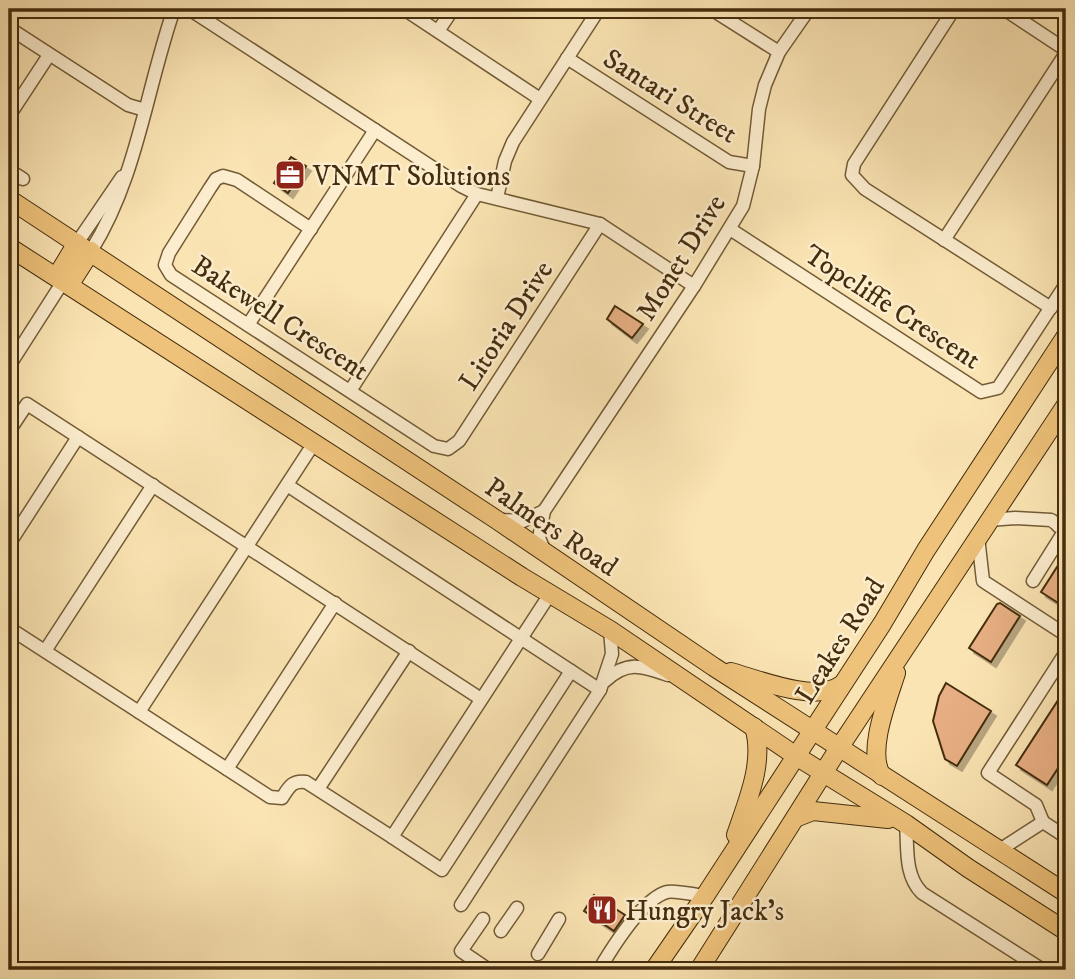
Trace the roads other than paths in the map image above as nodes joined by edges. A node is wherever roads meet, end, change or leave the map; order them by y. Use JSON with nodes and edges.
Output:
{"nodes":[{"id":1,"x":16,"y":9,"type":"edge"},
{"id":2,"x":174,"y":9,"type":"edge"},
{"id":3,"x":189,"y":9,"type":"edge"},
{"id":4,"x":404,"y":9,"type":"edge"},
{"id":5,"x":453,"y":9,"type":"edge"},
{"id":6,"x":598,"y":9,"type":"edge"},
{"id":7,"x":711,"y":9,"type":"edge"},
{"id":8,"x":809,"y":9,"type":"edge"},
{"id":9,"x":954,"y":9,"type":"edge"},
{"id":10,"x":1004,"y":9,"type":"edge"},
{"id":11,"x":9,"y":21,"type":"edge"},
{"id":12,"x":9,"y":28,"type":"edge"},
{"id":13,"x":438,"y":31,"type":"junction"},
{"id":14,"x":1066,"y":51,"type":"edge"},
{"id":15,"x":779,"y":52,"type":"junction"},
{"id":16,"x":49,"y":55,"type":"junction"},
{"id":17,"x":567,"y":58,"type":"junction"},
{"id":18,"x":540,"y":99,"type":"junction"},
{"id":19,"x":145,"y":110,"type":"junction"},
{"id":20,"x":9,"y":116,"type":"edge"},
{"id":21,"x":375,"y":130,"type":"junction"},
{"id":22,"x":753,"y":166,"type":"junction"},
{"id":23,"x":9,"y":170,"type":"edge"},
{"id":24,"x":23,"y":179,"type":"dead end"},
{"id":25,"x":477,"y":194,"type":"junction"},
{"id":26,"x":497,"y":198,"type":"junction"},
{"id":27,"x":9,"y":199,"type":"edge"},
{"id":28,"x":600,"y":224,"type":"junction"},
{"id":29,"x":311,"y":229,"type":"junction"},
{"id":30,"x":730,"y":229,"type":"junction"},
{"id":31,"x":944,"y":240,"type":"junction"},
{"id":32,"x":9,"y":247,"type":"edge"},
{"id":33,"x":84,"y":247,"type":"junction"},
{"id":34,"x":64,"y":280,"type":"junction"},
{"id":35,"x":1066,"y":284,"type":"edge"},
{"id":36,"x":694,"y":286,"type":"junction"},
{"id":37,"x":1051,"y":308,"type":"junction"},
{"id":38,"x":248,"y":325,"type":"junction"},
{"id":39,"x":1066,"y":337,"type":"edge"},
{"id":40,"x":9,"y":366,"type":"edge"},
{"id":41,"x":350,"y":391,"type":"junction"},
{"id":42,"x":1066,"y":405,"type":"edge"},
{"id":43,"x":9,"y":431,"type":"edge"},
{"id":44,"x":78,"y":437,"type":"junction"},
{"id":45,"x":314,"y":443,"type":"junction"},
{"id":46,"x":448,"y":450,"type":"joint"},
{"id":47,"x":153,"y":485,"type":"junction"},
{"id":48,"x":286,"y":485,"type":"junction"},
{"id":49,"x":544,"y":511,"type":"junction"},
{"id":50,"x":1066,"y":513,"type":"edge"},
{"id":51,"x":498,"y":520,"type":"junction"},
{"id":52,"x":989,"y":520,"type":"junction"},
{"id":53,"x":1063,"y":529,"type":"edge"},
{"id":54,"x":978,"y":537,"type":"junction"},
{"id":55,"x":9,"y":544,"type":"edge"},
{"id":56,"x":247,"y":545,"type":"junction"},
{"id":57,"x":551,"y":558,"type":"junction"},
{"id":58,"x":1032,"y":581,"type":"dead end"},
{"id":59,"x":550,"y":594,"type":"junction"},
{"id":60,"x":335,"y":603,"type":"junction"},
{"id":61,"x":9,"y":628,"type":"edge"},
{"id":62,"x":610,"y":631,"type":"junction"},
{"id":63,"x":1066,"y":635,"type":"edge"},
{"id":64,"x":521,"y":638,"type":"junction"},
{"id":65,"x":45,"y":651,"type":"junction"},
{"id":66,"x":409,"y":651,"type":"junction"},
{"id":67,"x":1066,"y":652,"type":"edge"},
{"id":68,"x":902,"y":653,"type":"junction"},
{"id":69,"x":714,"y":667,"type":"junction"},
{"id":70,"x":571,"y":671,"type":"junction"},
{"id":71,"x":683,"y":680,"type":"junction"},
{"id":72,"x":602,"y":685,"type":"junction"},
{"id":73,"x":842,"y":685,"type":"junction"},
{"id":74,"x":481,"y":699,"type":"junction"},
{"id":75,"x":139,"y":712,"type":"junction"},
{"id":76,"x":754,"y":727,"type":"junction"},
{"id":77,"x":812,"y":731,"type":"junction"},
{"id":78,"x":839,"y":748,"type":"junction"},
{"id":79,"x":796,"y":756,"type":"junction"},
{"id":80,"x":227,"y":769,"type":"junction"},
{"id":81,"x":823,"y":774,"type":"junction"},
{"id":82,"x":882,"y":776,"type":"junction"},
{"id":83,"x":318,"y":789,"type":"junction"},
{"id":84,"x":795,"y":818,"type":"junction"},
{"id":85,"x":902,"y":822,"type":"junction"},
{"id":86,"x":1042,"y":822,"type":"junction"},
{"id":87,"x":392,"y":837,"type":"junction"},
{"id":88,"x":1066,"y":837,"type":"edge"},
{"id":89,"x":998,"y":851,"type":"junction"},
{"id":90,"x":729,"y":859,"type":"junction"},
{"id":91,"x":1066,"y":894,"type":"edge"},
{"id":92,"x":705,"y":896,"type":"junction"},
{"id":93,"x":461,"y":905,"type":"dead end"},
{"id":94,"x":517,"y":908,"type":"dead end"},
{"id":95,"x":483,"y":919,"type":"dead end"},
{"id":96,"x":559,"y":919,"type":"dead end"},
{"id":97,"x":1066,"y":931,"type":"edge"},
{"id":98,"x":501,"y":932,"type":"dead end"},
{"id":99,"x":538,"y":954,"type":"dead end"},
{"id":100,"x":489,"y":970,"type":"edge"},
{"id":101,"x":599,"y":970,"type":"edge"},
{"id":102,"x":654,"y":970,"type":"edge"},
{"id":103,"x":699,"y":970,"type":"edge"},
{"id":104,"x":1042,"y":970,"type":"edge"}],
"edges":[{"from":1,"to":11,"type":"street"},
{"from":2,"to":19,"type":"street"},
{"from":3,"to":21,"type":"street"},
{"from":4,"to":13,"type":"street"},
{"from":5,"to":13,"type":"street"},
{"from":6,"to":17,"type":"street"},
{"from":7,"to":15,"type":"street"},
{"from":8,"to":15,"type":"street","name":"Monet Drive"},
{"from":9,"to":31,"type":"street"},
{"from":10,"to":14,"type":"street"},
{"from":12,"to":16,"type":"street"},
{"from":13,"to":18,"type":"street"},
{"from":14,"to":31,"type":"street"},
{"from":15,"to":22,"type":"street","name":"Monet Drive"},
{"from":16,"to":19,"type":"street"},
{"from":16,"to":20,"type":"street"},
{"from":17,"to":18,"type":"street"},
{"from":17,"to":22,"type":"street","name":"Santari Street"},
{"from":18,"to":26,"type":"street"},
{"from":19,"to":33,"type":"street"},
{"from":21,"to":25,"type":"street"},
{"from":21,"to":29,"type":"street"},
{"from":22,"to":30,"type":"street","name":"Monet Drive"},
{"from":23,"to":24,"type":"street"},
{"from":25,"to":26,"type":"street"},
{"from":25,"to":41,"type":"street"},
{"from":26,"to":28,"type":"street"},
{"from":27,"to":33,"type":"highway","name":"Palmers Road"},
{"from":28,"to":36,"type":"street"},
{"from":28,"to":46,"type":"street","name":"Litoria Drive"},
{"from":29,"to":38,"type":"street"},
{"from":29,"to":38,"type":"street","name":"Bakewell Crescent"},
{"from":30,"to":36,"type":"street","name":"Monet Drive"},
{"from":30,"to":37,"type":"street","name":"Topcliffe Crescent"},
{"from":31,"to":37,"type":"street"},
{"from":32,"to":34,"type":"highway","name":"Palmers Road"},
{"from":33,"to":34,"type":"highway"},
{"from":33,"to":51,"type":"highway","name":"Palmers Road"},
{"from":34,"to":40,"type":"street"},
{"from":34,"to":45,"type":"highway","name":"Palmers Road"},
{"from":35,"to":37,"type":"street","name":"Topcliffe Crescent"},
{"from":36,"to":49,"type":"street","name":"Monet Drive"},
{"from":38,"to":41,"type":"street","name":"Bakewell Crescent"},
{"from":39,"to":73,"type":"highway","name":"Leakes Road"},
{"from":41,"to":46,"type":"street","name":"Bakewell Crescent"},
{"from":42,"to":52,"type":"highway","name":"Leakes Road"},
{"from":43,"to":44,"type":"street"},
{"from":44,"to":47,"type":"street"},
{"from":44,"to":55,"type":"street"},
{"from":45,"to":48,"type":"street"},
{"from":45,"to":59,"type":"highway","name":"Palmers Road"},
{"from":47,"to":56,"type":"street"},
{"from":47,"to":65,"type":"street"},
{"from":48,"to":56,"type":"street"},
{"from":48,"to":64,"type":"street"},
{"from":49,"to":51,"type":"street"},
{"from":49,"to":57,"type":"street","name":"Monet Drive"},
{"from":50,"to":53,"type":"street"},
{"from":51,"to":57,"type":"highway","name":"Palmers Road"},
{"from":52,"to":53,"type":"street"},
{"from":52,"to":54,"type":"highway","name":"Leakes Road"},
{"from":53,"to":58,"type":"street"},
{"from":54,"to":63,"type":"street"},
{"from":54,"to":68,"type":"highway","name":"Leakes Road"},
{"from":56,"to":60,"type":"street"},
{"from":56,"to":75,"type":"street"},
{"from":57,"to":69,"type":"highway","name":"Palmers Road"},
{"from":59,"to":62,"type":"highway","name":"Palmers Road"},
{"from":59,"to":64,"type":"street"},
{"from":60,"to":66,"type":"street"},
{"from":60,"to":80,"type":"street"},
{"from":61,"to":65,"type":"street"},
{"from":62,"to":71,"type":"highway","name":"Palmers Road"},
{"from":62,"to":72,"type":"street"},
{"from":64,"to":70,"type":"street"},
{"from":64,"to":74,"type":"street"},
{"from":65,"to":75,"type":"street"},
{"from":66,"to":74,"type":"street"},
{"from":66,"to":83,"type":"street"},
{"from":67,"to":86,"type":"street"},
{"from":68,"to":78,"type":"highway","name":"Leakes Road"},
{"from":68,"to":82,"type":"highway"},
{"from":69,"to":73,"type":"highway"},
{"from":69,"to":77,"type":"highway","name":"Palmers Road"},
{"from":70,"to":72,"type":"street"},
{"from":70,"to":87,"type":"street"},
{"from":71,"to":72,"type":"street"},
{"from":71,"to":76,"type":"highway","name":"Palmers Road"},
{"from":72,"to":93,"type":"street"},
{"from":73,"to":77,"type":"highway","name":"Leakes Road"},
{"from":74,"to":87,"type":"street"},
{"from":75,"to":80,"type":"street"},
{"from":76,"to":79,"type":"highway","name":"Palmers Road"},
{"from":76,"to":90,"type":"highway"},
{"from":77,"to":78,"type":"highway","name":"Palmers Road"},
{"from":77,"to":79,"type":"highway","name":"Leakes Road"},
{"from":78,"to":81,"type":"highway","name":"Leakes Road"},
{"from":78,"to":82,"type":"highway","name":"Palmers Road"},
{"from":79,"to":81,"type":"highway","name":"Palmers Road"},
{"from":79,"to":90,"type":"highway","name":"Leakes Road"},
{"from":80,"to":83,"type":"street"},
{"from":81,"to":84,"type":"highway","name":"Leakes Road"},
{"from":81,"to":85,"type":"highway","name":"Palmers Road"},
{"from":82,"to":89,"type":"highway","name":"Palmers Road"},
{"from":83,"to":87,"type":"street"},
{"from":84,"to":85,"type":"highway"},
{"from":84,"to":103,"type":"highway","name":"Leakes Road"},
{"from":85,"to":97,"type":"highway","name":"Palmers Road"},
{"from":85,"to":104,"type":"street"},
{"from":86,"to":88,"type":"street"},
{"from":86,"to":89,"type":"street"},
{"from":89,"to":91,"type":"highway","name":"Palmers Road"},
{"from":90,"to":92,"type":"highway","name":"Leakes Road"},
{"from":92,"to":101,"type":"street"},
{"from":92,"to":102,"type":"highway","name":"Leakes Road"},
{"from":94,"to":98,"type":"street"},
{"from":95,"to":100,"type":"street"},
{"from":96,"to":99,"type":"street"}]}
